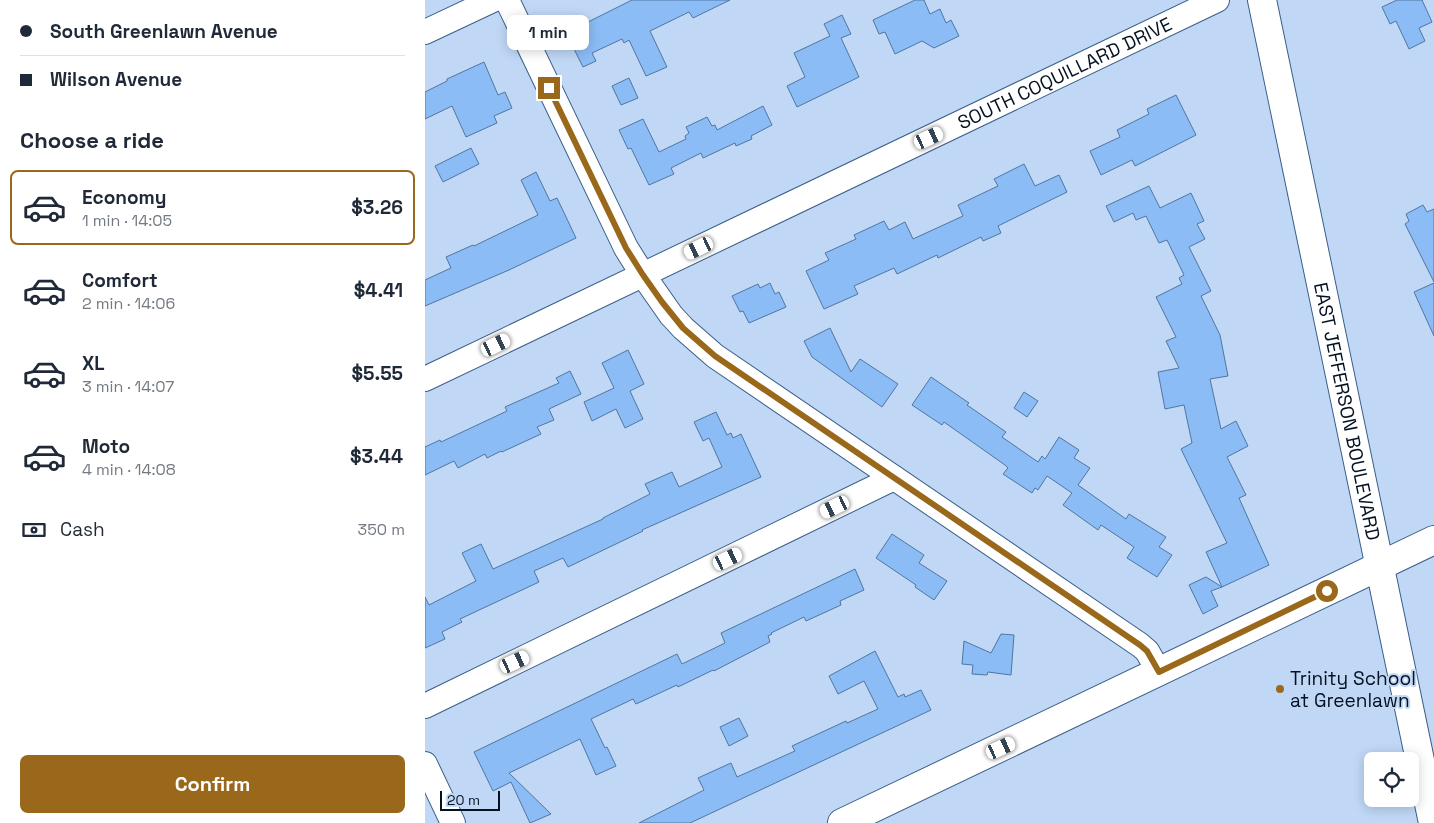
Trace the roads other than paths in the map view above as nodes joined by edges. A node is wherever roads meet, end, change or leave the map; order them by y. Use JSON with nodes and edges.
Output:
{"nodes":[{"id":1,"x":493,"y":0,"type":"edge"},
{"id":2,"x":507,"y":0,"type":"edge"},
{"id":3,"x":1217,"y":0,"type":"edge"},
{"id":4,"x":1262,"y":0,"type":"edge"},
{"id":5,"x":425,"y":32,"type":"edge"},
{"id":6,"x":643,"y":275,"type":"junction"},
{"id":7,"x":425,"y":379,"type":"edge"},
{"id":8,"x":894,"y":478,"type":"junction"},
{"id":9,"x":1434,"y":540,"type":"edge"},
{"id":10,"x":1379,"y":566,"type":"junction"},
{"id":11,"x":1159,"y":672,"type":"junction"},
{"id":12,"x":425,"y":706,"type":"edge"},
{"id":13,"x":425,"y":764,"type":"edge"},
{"id":14,"x":453,"y":823,"type":"edge"},
{"id":15,"x":842,"y":823,"type":"edge"},
{"id":16,"x":1433,"y":823,"type":"edge"}],
"edges":[{"from":1,"to":5,"type":"street"},
{"from":2,"to":6,"type":"street"},
{"from":3,"to":6,"type":"street","name":"SOUTH COQUILLARD DRIVE"},
{"from":4,"to":10,"type":"street","name":"EAST JEFFERSON BOULEVARD"},
{"from":6,"to":7,"type":"street","name":"SOUTH COQUILLARD DRIVE"},
{"from":6,"to":8,"type":"street"},
{"from":8,"to":11,"type":"street"},
{"from":8,"to":12,"type":"street"},
{"from":9,"to":10,"type":"street"},
{"from":10,"to":11,"type":"street"},
{"from":10,"to":16,"type":"street","name":"EAST JEFFERSON BOULEVARD"},
{"from":11,"to":15,"type":"street"},
{"from":13,"to":14,"type":"street"}]}
